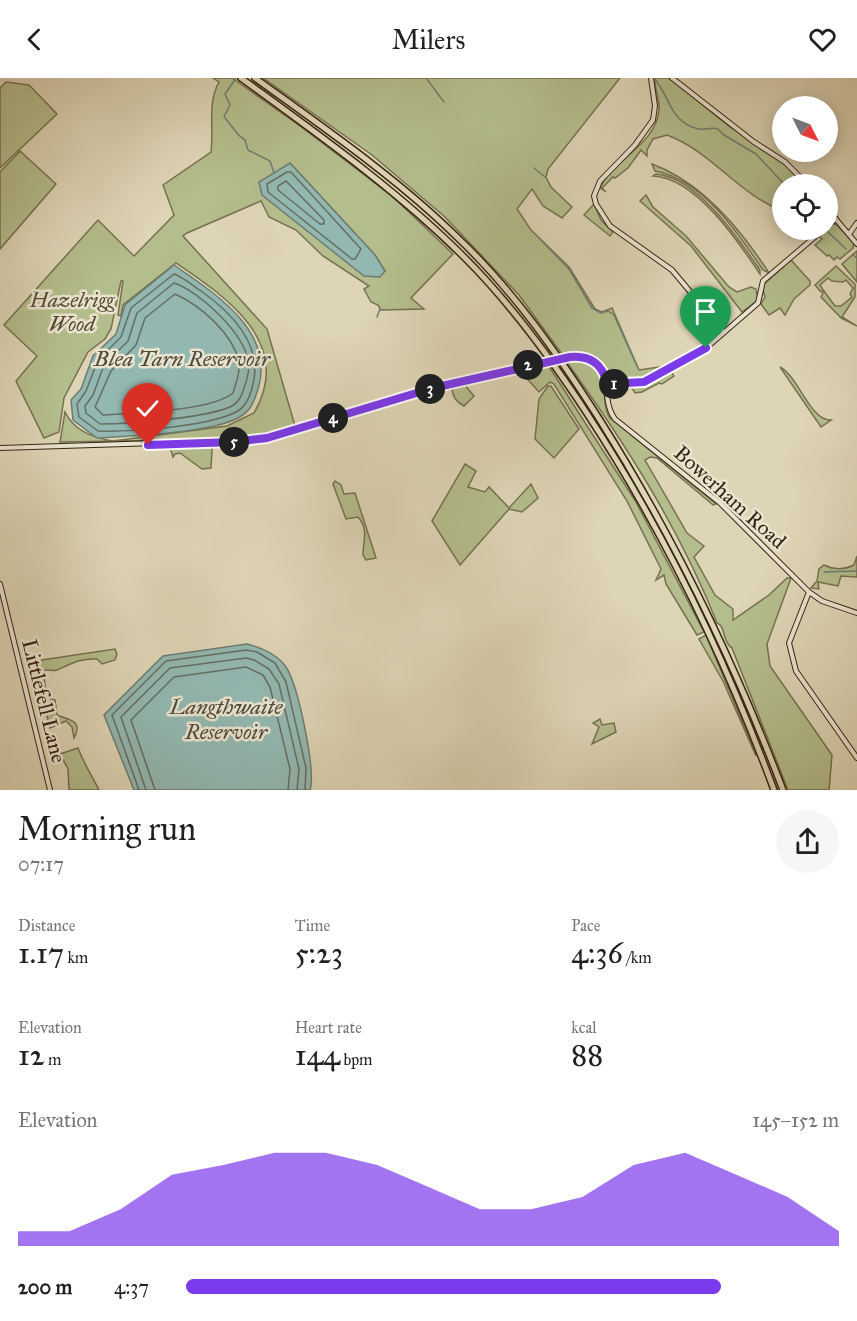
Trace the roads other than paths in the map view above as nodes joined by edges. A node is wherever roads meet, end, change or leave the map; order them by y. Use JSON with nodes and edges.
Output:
{"nodes":[{"id":1,"x":241,"y":78,"type":"edge"},
{"id":2,"x":255,"y":78,"type":"edge"},
{"id":3,"x":651,"y":78,"type":"edge"},
{"id":4,"x":672,"y":78,"type":"edge"},
{"id":5,"x":797,"y":174,"type":"edge"},
{"id":6,"x":838,"y":221,"type":"edge"},
{"id":7,"x":857,"y":223,"type":"edge"},
{"id":8,"x":849,"y":234,"type":"junction"},
{"id":9,"x":811,"y":240,"type":"edge"},
{"id":10,"x":857,"y":244,"type":"edge"},
{"id":11,"x":724,"y":332,"type":"junction"},
{"id":12,"x":607,"y":384,"type":"junction"},
{"id":13,"x":0,"y":448,"type":"edge"},
{"id":14,"x":0,"y":584,"type":"edge"},
{"id":15,"x":809,"y":592,"type":"junction"},
{"id":16,"x":857,"y":612,"type":"edge"},
{"id":17,"x":857,"y":758,"type":"edge"},
{"id":18,"x":51,"y":790,"type":"edge"},
{"id":19,"x":774,"y":790,"type":"edge"},
{"id":20,"x":783,"y":790,"type":"edge"}],
"edges":[{"from":1,"to":19,"type":"highway"},
{"from":2,"to":20,"type":"highway"},
{"from":3,"to":11,"type":"street"},
{"from":4,"to":5,"type":"street"},
{"from":6,"to":8,"type":"street"},
{"from":7,"to":8,"type":"street"},
{"from":8,"to":10,"type":"street"},
{"from":9,"to":11,"type":"street"},
{"from":11,"to":12,"type":"street"},
{"from":12,"to":13,"type":"street","bridge":true},
{"from":12,"to":15,"type":"street","name":"Bowerham Road"},
{"from":14,"to":18,"type":"street","name":"Littlefell Lane"},
{"from":15,"to":16,"type":"street","name":"Bowerham Road"},
{"from":15,"to":17,"type":"street"}]}
